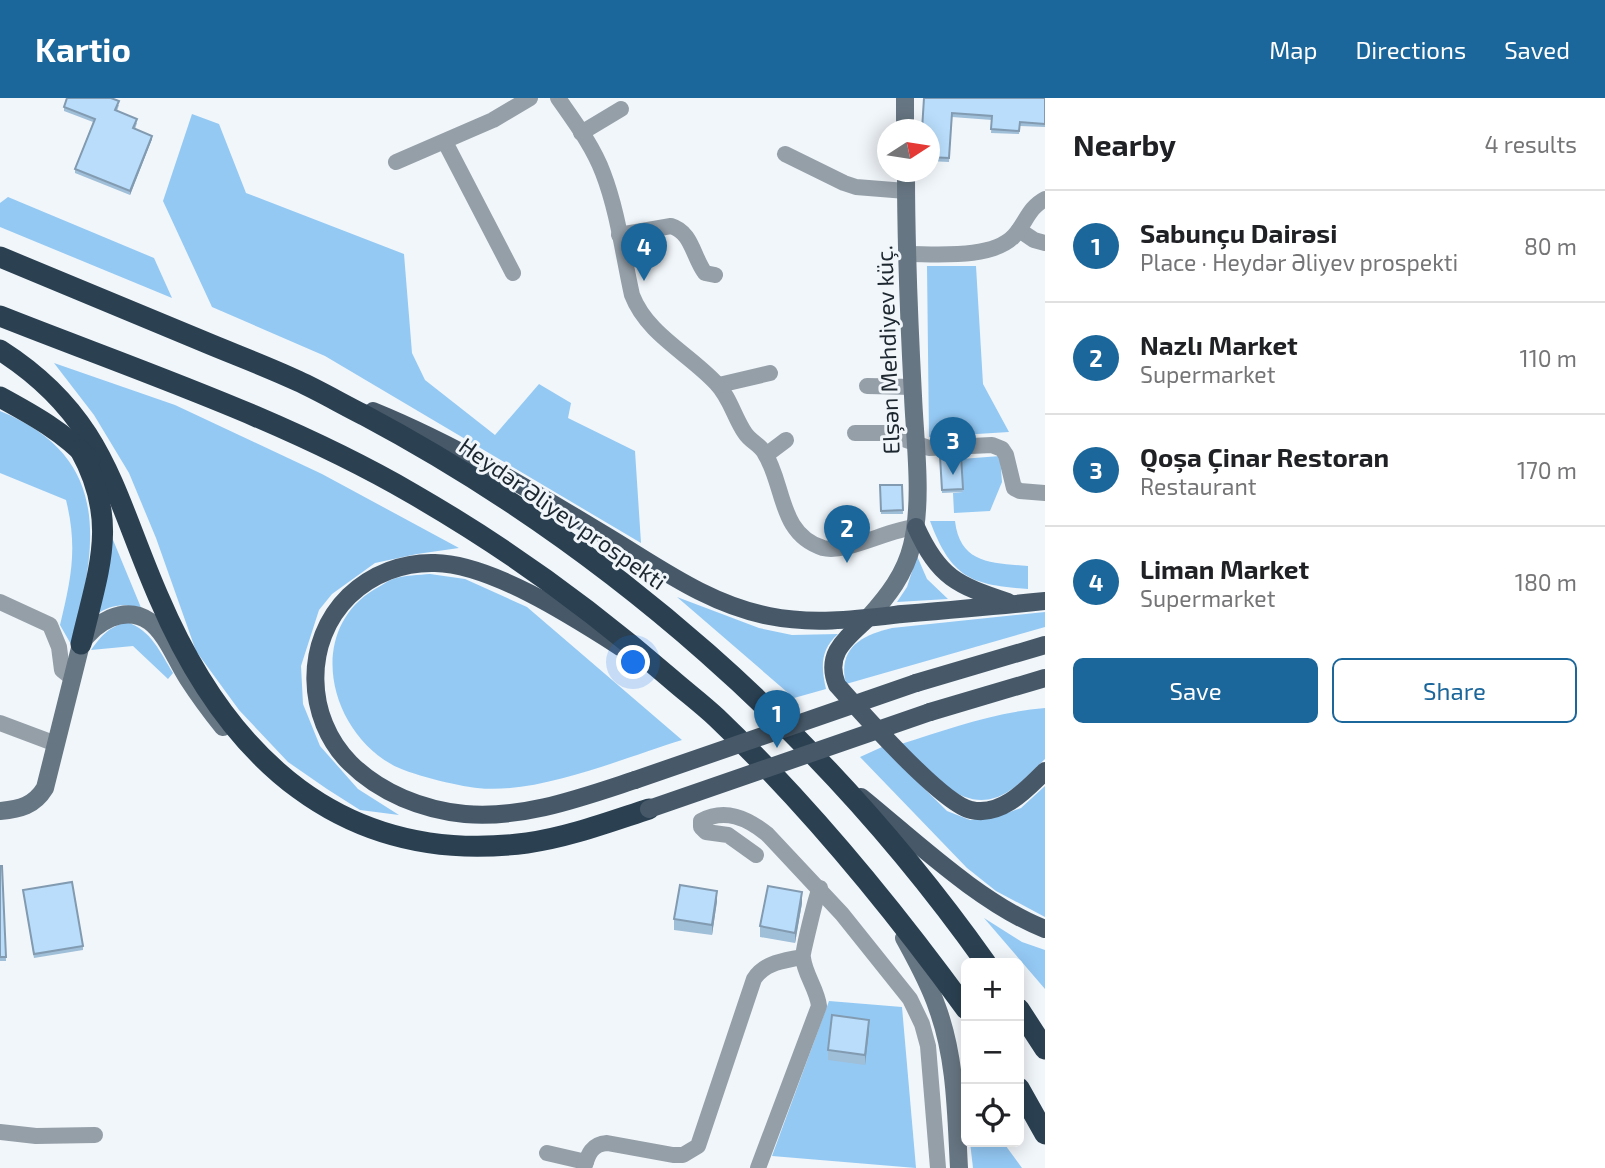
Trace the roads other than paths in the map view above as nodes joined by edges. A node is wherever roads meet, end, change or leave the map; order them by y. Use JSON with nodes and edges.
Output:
{"nodes":[{"id":1,"x":530,"y":98,"type":"edge"},
{"id":2,"x":558,"y":98,"type":"edge"},
{"id":3,"x":905,"y":98,"type":"edge"},
{"id":4,"x":621,"y":109,"type":"dead end"},
{"id":5,"x":905,"y":119,"type":"edge"},
{"id":6,"x":581,"y":133,"type":"junction"},
{"id":7,"x":445,"y":142,"type":"junction"},
{"id":8,"x":785,"y":154,"type":"dead end"},
{"id":9,"x":396,"y":162,"type":"dead end"},
{"id":10,"x":906,"y":182,"type":"edge"},
{"id":11,"x":906,"y":191,"type":"junction"},
{"id":12,"x":1045,"y":199,"type":"edge"},
{"id":13,"x":1019,"y":230,"type":"junction"},
{"id":14,"x":619,"y":236,"type":"junction"},
{"id":15,"x":1045,"y":243,"type":"edge"},
{"id":16,"x":909,"y":254,"type":"junction"},
{"id":17,"x":0,"y":257,"type":"edge"},
{"id":18,"x":513,"y":273,"type":"dead end"},
{"id":19,"x":715,"y":275,"type":"dead end"},
{"id":20,"x":0,"y":316,"type":"edge"},
{"id":21,"x":0,"y":351,"type":"edge"},
{"id":22,"x":770,"y":373,"type":"dead end"},
{"id":23,"x":298,"y":381,"type":"junction"},
{"id":24,"x":719,"y":385,"type":"junction"},
{"id":25,"x":867,"y":386,"type":"dead end"},
{"id":26,"x":912,"y":387,"type":"junction"},
{"id":27,"x":0,"y":397,"type":"edge"},
{"id":28,"x":855,"y":433,"type":"dead end"},
{"id":29,"x":786,"y":440,"type":"dead end"},
{"id":30,"x":915,"y":445,"type":"junction"},
{"id":31,"x":80,"y":450,"type":"junction"},
{"id":32,"x":766,"y":455,"type":"junction"},
{"id":33,"x":1045,"y":493,"type":"edge"},
{"id":34,"x":122,"y":502,"type":"junction"},
{"id":35,"x":916,"y":527,"type":"junction"},
{"id":36,"x":1045,"y":601,"type":"edge"},
{"id":37,"x":0,"y":602,"type":"edge"},
{"id":38,"x":1014,"y":604,"type":"junction"},
{"id":39,"x":868,"y":618,"type":"junction"},
{"id":40,"x":81,"y":644,"type":"junction"},
{"id":41,"x":1045,"y":645,"type":"edge"},
{"id":42,"x":72,"y":678,"type":"junction"},
{"id":43,"x":1045,"y":678,"type":"edge"},
{"id":44,"x":676,"y":683,"type":"junction"},
{"id":45,"x":1045,"y":691,"type":"edge"},
{"id":46,"x":930,"y":712,"type":"junction"},
{"id":47,"x":0,"y":723,"type":"edge"},
{"id":48,"x":56,"y":744,"type":"junction"},
{"id":49,"x":829,"y":771,"type":"junction"},
{"id":50,"x":1045,"y":772,"type":"edge"},
{"id":51,"x":284,"y":778,"type":"junction"},
{"id":52,"x":649,"y":809,"type":"joint"},
{"id":53,"x":0,"y":811,"type":"edge"},
{"id":54,"x":756,"y":855,"type":"dead end"},
{"id":55,"x":820,"y":888,"type":"junction"},
{"id":56,"x":878,"y":893,"type":"junction"},
{"id":57,"x":1045,"y":929,"type":"edge"},
{"id":58,"x":803,"y":957,"type":"junction"},
{"id":59,"x":982,"y":958,"type":"edge"},
{"id":60,"x":961,"y":1002,"type":"edge"},
{"id":61,"x":1024,"y":1017,"type":"edge"},
{"id":62,"x":1045,"y":1049,"type":"edge"},
{"id":63,"x":1024,"y":1097,"type":"edge"},
{"id":64,"x":0,"y":1132,"type":"edge"},
{"id":65,"x":1045,"y":1133,"type":"edge"},
{"id":66,"x":95,"y":1135,"type":"dead end"},
{"id":67,"x":547,"y":1153,"type":"dead end"},
{"id":68,"x":585,"y":1165,"type":"edge"},
{"id":69,"x":758,"y":1168,"type":"edge"},
{"id":70,"x":938,"y":1168,"type":"edge"},
{"id":71,"x":959,"y":1168,"type":"edge"}],
"edges":[{"from":1,"to":7,"type":"street"},
{"from":2,"to":6,"type":"street"},
{"from":3,"to":5,"type":"street"},
{"from":4,"to":6,"type":"street"},
{"from":6,"to":14,"type":"street"},
{"from":7,"to":9,"type":"street"},
{"from":7,"to":18,"type":"street"},
{"from":8,"to":11,"type":"street"},
{"from":10,"to":11,"type":"street","name":"Elşən Mehdiyev küç."},
{"from":11,"to":16,"type":"street","name":"Elşən Mehdiyev küç."},
{"from":12,"to":13,"type":"street"},
{"from":13,"to":15,"type":"street"},
{"from":13,"to":16,"type":"street"},
{"from":14,"to":19,"type":"street"},
{"from":14,"to":24,"type":"street"},
{"from":16,"to":26,"type":"street","name":"Elşən Mehdiyev küç."},
{"from":17,"to":23,"type":"highway","name":"Heydər Əliyev prospekti"},
{"from":20,"to":44,"type":"highway"},
{"from":21,"to":34,"type":"highway"},
{"from":22,"to":24,"type":"street"},
{"from":23,"to":39,"type":"main road"},
{"from":23,"to":49,"type":"highway","name":"Heydər Əliyev prospekti"},
{"from":24,"to":32,"type":"street"},
{"from":25,"to":26,"type":"street"},
{"from":26,"to":30,"type":"street","name":"Elşən Mehdiyev küç."},
{"from":27,"to":31,"type":"highway"},
{"from":28,"to":30,"type":"street"},
{"from":29,"to":32,"type":"street"},
{"from":30,"to":33,"type":"street"},
{"from":30,"to":35,"type":"street","name":"Elşən Mehdiyev küç."},
{"from":31,"to":34,"type":"highway"},
{"from":31,"to":40,"type":"highway"},
{"from":32,"to":35,"type":"street"},
{"from":34,"to":51,"type":"highway"},
{"from":35,"to":38,"type":"main road"},
{"from":35,"to":39,"type":"street","name":"Elşən Mehdiyev küç."},
{"from":36,"to":38,"type":"main road"},
{"from":37,"to":42,"type":"street"},
{"from":38,"to":39,"type":"main road"},
{"from":39,"to":50,"type":"main road"},
{"from":40,"to":42,"type":"street"},
{"from":40,"to":51,"type":"street"},
{"from":41,"to":44,"type":"main road","bridge":true},
{"from":42,"to":48,"type":"street"},
{"from":43,"to":46,"type":"main road"},
{"from":44,"to":56,"type":"highway"},
{"from":45,"to":46,"type":"main road"},
{"from":46,"to":52,"type":"main road","bridge":true},
{"from":47,"to":48,"type":"street"},
{"from":48,"to":53,"type":"street"},
{"from":49,"to":57,"type":"main road"},
{"from":49,"to":59,"type":"highway","name":"Heydər Əliyev prospekti"},
{"from":51,"to":52,"type":"highway"},
{"from":54,"to":55,"type":"street"},
{"from":55,"to":58,"type":"street"},
{"from":55,"to":70,"type":"street"},
{"from":56,"to":60,"type":"highway"},
{"from":56,"to":71,"type":"street"},
{"from":58,"to":68,"type":"street"},
{"from":58,"to":69,"type":"street"},
{"from":61,"to":62,"type":"highway"},
{"from":63,"to":65,"type":"highway"},
{"from":64,"to":66,"type":"street"},
{"from":67,"to":68,"type":"street"}]}
